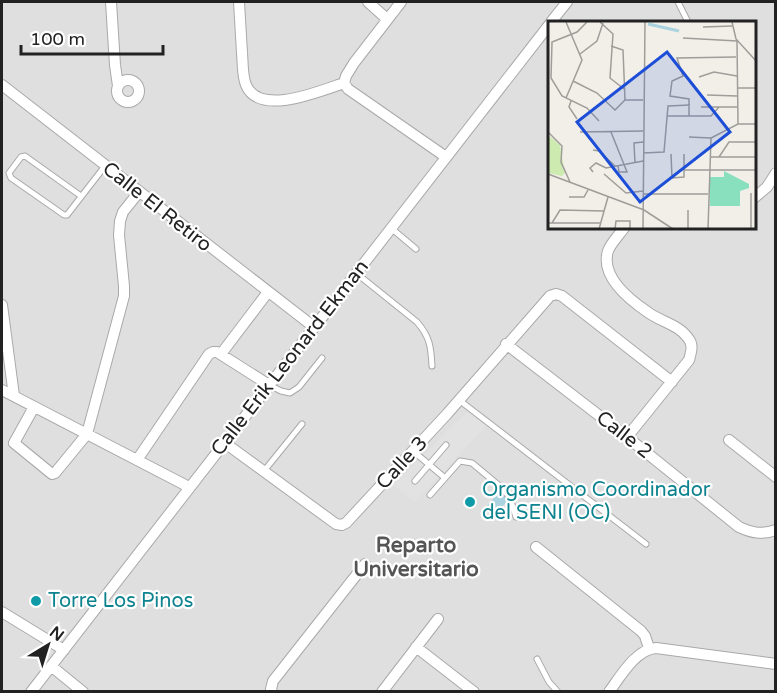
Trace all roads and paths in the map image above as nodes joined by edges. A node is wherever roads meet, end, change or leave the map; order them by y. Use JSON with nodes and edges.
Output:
{"nodes":[{"id":1,"x":111,"y":2,"type":"edge"},
{"id":2,"x":239,"y":2,"type":"edge"},
{"id":3,"x":368,"y":2,"type":"edge"},
{"id":4,"x":401,"y":2,"type":"edge"},
{"id":5,"x":567,"y":2,"type":"edge"},
{"id":6,"x":678,"y":2,"type":"edge"},
{"id":7,"x":387,"y":19,"type":"junction"},
{"id":8,"x":552,"y":21,"type":"edge"},
{"id":9,"x":688,"y":21,"type":"edge"},
{"id":10,"x":548,"y":27,"type":"edge"},
{"id":11,"x":344,"y":83,"type":"junction"},
{"id":12,"x":2,"y":85,"type":"edge"},
{"id":13,"x":118,"y":86,"type":"dead end"},
{"id":14,"x":446,"y":157,"type":"junction"},
{"id":15,"x":105,"y":166,"type":"junction"},
{"id":16,"x":776,"y":172,"type":"edge"},
{"id":17,"x":139,"y":192,"type":"junction"},
{"id":18,"x":81,"y":196,"type":"junction"},
{"id":19,"x":756,"y":196,"type":"edge"},
{"id":20,"x":390,"y":228,"type":"junction"},
{"id":21,"x":623,"y":230,"type":"edge"},
{"id":22,"x":416,"y":249,"type":"dead end"},
{"id":23,"x":356,"y":273,"type":"junction"},
{"id":24,"x":268,"y":292,"type":"junction"},
{"id":25,"x":2,"y":305,"type":"edge"},
{"id":26,"x":314,"y":327,"type":"junction"},
{"id":27,"x":506,"y":344,"type":"junction"},
{"id":28,"x":217,"y":353,"type":"junction"},
{"id":29,"x":322,"y":358,"type":"dead end"},
{"id":30,"x":432,"y":366,"type":"dead end"},
{"id":31,"x":672,"y":382,"type":"junction"},
{"id":32,"x":269,"y":386,"type":"junction"},
{"id":33,"x":2,"y":390,"type":"edge"},
{"id":34,"x":14,"y":396,"type":"junction"},
{"id":35,"x":459,"y":400,"type":"junction"},
{"id":36,"x":34,"y":407,"type":"junction"},
{"id":37,"x":302,"y":424,"type":"dead end"},
{"id":38,"x":87,"y":434,"type":"junction"},
{"id":39,"x":627,"y":437,"type":"junction"},
{"id":40,"x":729,"y":440,"type":"dead end"},
{"id":41,"x":225,"y":442,"type":"junction"},
{"id":42,"x":446,"y":445,"type":"dead end"},
{"id":43,"x":413,"y":451,"type":"junction"},
{"id":44,"x":137,"y":460,"type":"junction"},
{"id":45,"x":429,"y":465,"type":"junction"},
{"id":46,"x":264,"y":471,"type":"junction"},
{"id":47,"x":776,"y":477,"type":"edge"},
{"id":48,"x":445,"y":478,"type":"junction"},
{"id":49,"x":415,"y":481,"type":"dead end"},
{"id":50,"x":189,"y":487,"type":"junction"},
{"id":51,"x":430,"y":495,"type":"dead end"},
{"id":52,"x":516,"y":517,"type":"dead end"},
{"id":53,"x":776,"y":531,"type":"edge"},
{"id":54,"x":646,"y":544,"type":"dead end"},
{"id":55,"x":536,"y":547,"type":"dead end"},
{"id":56,"x":365,"y":564,"type":"dead end"},
{"id":57,"x":2,"y":612,"type":"edge"},
{"id":58,"x":438,"y":619,"type":"dead end"},
{"id":59,"x":416,"y":647,"type":"junction"},
{"id":60,"x":649,"y":648,"type":"junction"},
{"id":61,"x":64,"y":650,"type":"junction"},
{"id":62,"x":537,"y":659,"type":"dead end"},
{"id":63,"x":776,"y":664,"type":"edge"},
{"id":64,"x":51,"y":666,"type":"junction"},
{"id":65,"x":271,"y":690,"type":"edge"},
{"id":66,"x":31,"y":692,"type":"edge"},
{"id":67,"x":83,"y":692,"type":"edge"},
{"id":68,"x":382,"y":692,"type":"edge"},
{"id":69,"x":474,"y":692,"type":"edge"},
{"id":70,"x":558,"y":692,"type":"edge"},
{"id":71,"x":609,"y":692,"type":"edge"}],
"edges":[{"from":1,"to":13,"type":"street"},
{"from":2,"to":11,"type":"street"},
{"from":3,"to":7,"type":"street"},
{"from":4,"to":7,"type":"street"},
{"from":5,"to":8,"type":"street","name":"Calle Erik Leonard Ekman"},
{"from":6,"to":9,"type":"lane"},
{"from":7,"to":11,"type":"street"},
{"from":10,"to":14,"type":"street","name":"Calle Erik Leonard Ekman"},
{"from":11,"to":14,"type":"street"},
{"from":12,"to":15,"type":"street","name":"Calle El Retiro"},
{"from":14,"to":20,"type":"street","name":"Calle Erik Leonard Ekman"},
{"from":15,"to":17,"type":"street","name":"Calle El Retiro"},
{"from":15,"to":18,"type":"lane"},
{"from":16,"to":19,"type":"street"},
{"from":17,"to":24,"type":"street","name":"Calle El Retiro"},
{"from":17,"to":38,"type":"street"},
{"from":18,"to":18,"type":"lane"},
{"from":20,"to":22,"type":"lane"},
{"from":20,"to":23,"type":"street","name":"Calle Erik Leonard Ekman"},
{"from":21,"to":31,"type":"street"},
{"from":23,"to":26,"type":"street","name":"Calle Erik Leonard Ekman"},
{"from":23,"to":30,"type":"lane"},
{"from":24,"to":26,"type":"street","name":"Calle El Retiro"},
{"from":24,"to":28,"type":"street"},
{"from":25,"to":34,"type":"street"},
{"from":26,"to":32,"type":"street","name":"Calle Erik Leonard Ekman"},
{"from":27,"to":31,"type":"street","name":"Calle 3"},
{"from":27,"to":35,"type":"street","name":"Calle 3"},
{"from":27,"to":39,"type":"street","name":"Calle 2"},
{"from":28,"to":32,"type":"street"},
{"from":28,"to":44,"type":"street"},
{"from":29,"to":32,"type":"lane"},
{"from":31,"to":39,"type":"street"},
{"from":32,"to":41,"type":"street","name":"Calle Erik Leonard Ekman"},
{"from":33,"to":34,"type":"street"},
{"from":34,"to":36,"type":"street"},
{"from":35,"to":43,"type":"street","name":"Calle 3"},
{"from":35,"to":54,"type":"lane"},
{"from":36,"to":38,"type":"street"},
{"from":36,"to":38,"type":"street"},
{"from":37,"to":46,"type":"lane"},
{"from":38,"to":44,"type":"street"},
{"from":39,"to":53,"type":"street","name":"Calle 2"},
{"from":40,"to":47,"type":"street"},
{"from":41,"to":46,"type":"street","name":"Calle 3"},
{"from":41,"to":50,"type":"street","name":"Calle Erik Leonard Ekman"},
{"from":42,"to":45,"type":"lane"},
{"from":43,"to":45,"type":"lane"},
{"from":43,"to":46,"type":"street","name":"Calle 3"},
{"from":44,"to":50,"type":"street"},
{"from":45,"to":48,"type":"lane"},
{"from":45,"to":49,"type":"lane"},
{"from":48,"to":51,"type":"lane"},
{"from":48,"to":52,"type":"lane"},
{"from":50,"to":61,"type":"street","name":"Calle Erik Leonard Ekman"},
{"from":55,"to":60,"type":"street"},
{"from":56,"to":65,"type":"street"},
{"from":57,"to":61,"type":"street"},
{"from":58,"to":59,"type":"street"},
{"from":59,"to":68,"type":"street"},
{"from":59,"to":69,"type":"street"},
{"from":60,"to":63,"type":"street"},
{"from":60,"to":71,"type":"street"},
{"from":61,"to":64,"type":"street","name":"Calle Erik Leonard Ekman"},
{"from":62,"to":70,"type":"lane"},
{"from":64,"to":66,"type":"street","name":"Calle Erik Leonard Ekman"},
{"from":64,"to":67,"type":"street"}]}
